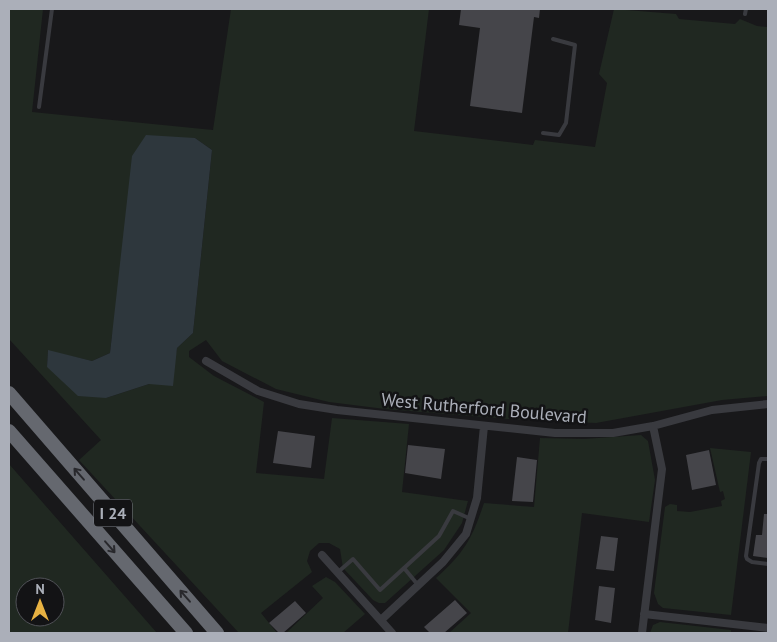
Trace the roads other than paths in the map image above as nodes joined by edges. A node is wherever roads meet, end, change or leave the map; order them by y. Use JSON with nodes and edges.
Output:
{"nodes":[{"id":1,"x":52,"y":9,"type":"edge"},
{"id":2,"x":746,"y":9,"type":"edge"},
{"id":3,"x":745,"y":14,"type":"dead end"},
{"id":4,"x":553,"y":39,"type":"dead end"},
{"id":5,"x":39,"y":107,"type":"dead end"},
{"id":6,"x":543,"y":133,"type":"dead end"},
{"id":7,"x":206,"y":361,"type":"dead end"},
{"id":8,"x":9,"y":393,"type":"edge"},
{"id":9,"x":768,"y":404,"type":"edge"},
{"id":10,"x":484,"y":426,"type":"junction"},
{"id":11,"x":652,"y":426,"type":"junction"},
{"id":12,"x":9,"y":431,"type":"edge"},
{"id":13,"x":768,"y":459,"type":"edge"},
{"id":14,"x":471,"y":519,"type":"junction"},
{"id":15,"x":322,"y":555,"type":"dead end"},
{"id":16,"x":768,"y":564,"type":"edge"},
{"id":17,"x":404,"y":568,"type":"junction"},
{"id":18,"x":338,"y":572,"type":"junction"},
{"id":19,"x":418,"y":585,"type":"junction"},
{"id":20,"x":644,"y":614,"type":"junction"},
{"id":21,"x":381,"y":620,"type":"junction"},
{"id":22,"x":768,"y":628,"type":"edge"},
{"id":23,"x":186,"y":633,"type":"edge"},
{"id":24,"x":217,"y":633,"type":"edge"},
{"id":25,"x":392,"y":633,"type":"edge"},
{"id":26,"x":642,"y":633,"type":"edge"}],
"edges":[{"from":1,"to":5,"type":"lane"},
{"from":2,"to":3,"type":"lane"},
{"from":4,"to":6,"type":"lane"},
{"from":7,"to":10,"type":"street","name":"West Rutherford Boulevard"},
{"from":24,"to":8,"type":"highway","number":"I 24","one_way":true},
{"from":9,"to":11,"type":"street","name":"West Rutherford Boulevard"},
{"from":10,"to":11,"type":"street","name":"West Rutherford Boulevard"},
{"from":10,"to":14,"type":"street"},
{"from":11,"to":20,"type":"street"},
{"from":12,"to":23,"type":"highway","number":"I 24","one_way":true},
{"from":13,"to":16,"type":"lane"},
{"from":14,"to":17,"type":"lane"},
{"from":14,"to":19,"type":"street"},
{"from":15,"to":18,"type":"street"},
{"from":17,"to":18,"type":"lane"},
{"from":17,"to":19,"type":"lane"},
{"from":18,"to":21,"type":"street"},
{"from":19,"to":21,"type":"street"},
{"from":20,"to":22,"type":"street"},
{"from":20,"to":26,"type":"street"},
{"from":21,"to":25,"type":"street"}]}
